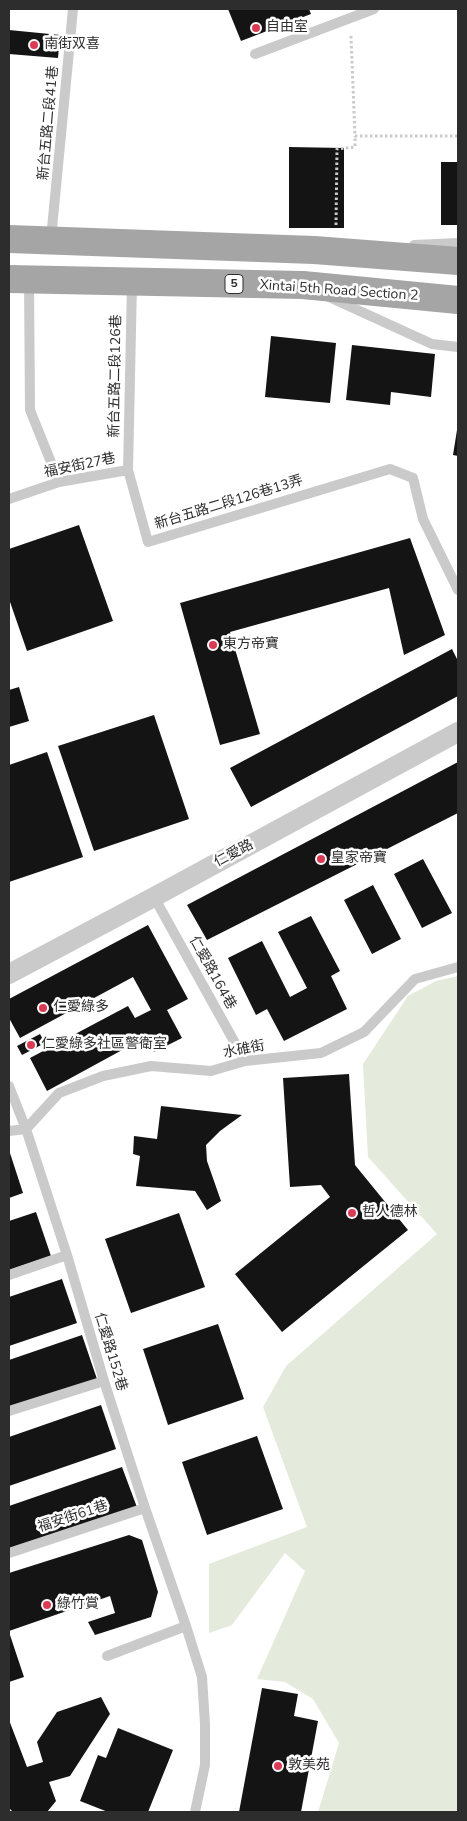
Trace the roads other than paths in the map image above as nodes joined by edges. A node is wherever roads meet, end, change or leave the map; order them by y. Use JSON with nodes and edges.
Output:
{"nodes":[{"id":1,"x":73,"y":9,"type":"edge"},
{"id":2,"x":374,"y":9,"type":"edge"},
{"id":3,"x":256,"y":54,"type":"dead end"},
{"id":4,"x":9,"y":238,"type":"edge"},
{"id":5,"x":51,"y":240,"type":"junction"},
{"id":6,"x":458,"y":243,"type":"edge"},
{"id":7,"x":325,"y":249,"type":"junction"},
{"id":8,"x":458,"y":261,"type":"edge"},
{"id":9,"x":19,"y":279,"type":"edge"},
{"id":10,"x":132,"y":282,"type":"junction"},
{"id":11,"x":304,"y":286,"type":"junction"},
{"id":12,"x":458,"y":300,"type":"edge"},
{"id":13,"x":458,"y":348,"type":"edge"},
{"id":14,"x":128,"y":470,"type":"junction"},
{"id":15,"x":60,"y":482,"type":"junction"},
{"id":16,"x":9,"y":498,"type":"edge"},
{"id":17,"x":458,"y":590,"type":"edge"},
{"id":18,"x":458,"y":732,"type":"edge"},
{"id":19,"x":154,"y":897,"type":"junction"},
{"id":20,"x":458,"y":967,"type":"edge"},
{"id":21,"x":9,"y":974,"type":"edge"},
{"id":22,"x":245,"y":1061,"type":"junction"},
{"id":23,"x":9,"y":1086,"type":"edge"},
{"id":24,"x":26,"y":1129,"type":"junction"},
{"id":25,"x":9,"y":1131,"type":"edge"},
{"id":26,"x":67,"y":1255,"type":"junction"},
{"id":27,"x":9,"y":1274,"type":"edge"},
{"id":28,"x":104,"y":1381,"type":"junction"},
{"id":29,"x":9,"y":1411,"type":"edge"},
{"id":30,"x":145,"y":1508,"type":"junction"},
{"id":31,"x":9,"y":1553,"type":"edge"},
{"id":32,"x":186,"y":1626,"type":"junction"},
{"id":33,"x":107,"y":1656,"type":"dead end"},
{"id":34,"x":195,"y":1812,"type":"edge"}],
"edges":[{"from":1,"to":5,"type":"lane","name":"新台五路二段41巷"},
{"from":2,"to":3,"type":"lane"},
{"from":4,"to":5,"type":"main road"},
{"from":5,"to":7,"type":"main road"},
{"from":6,"to":7,"type":"lane"},
{"from":7,"to":8,"type":"main road"},
{"from":9,"to":10,"type":"main road","name":"Xintai 5th Road Section 2","number":"5"},
{"from":9,"to":15,"type":"lane"},
{"from":10,"to":11,"type":"main road","name":"Xintai 5th Road Section 2","number":"5"},
{"from":10,"to":14,"type":"lane","name":"新台五路二段126巷"},
{"from":11,"to":12,"type":"main road","name":"Xintai 5th Road Section 2","number":"5"},
{"from":11,"to":13,"type":"lane"},
{"from":14,"to":15,"type":"lane","name":"福安街27巷"},
{"from":14,"to":17,"type":"lane","name":"新台五路二段126巷13弄"},
{"from":15,"to":16,"type":"lane","name":"福安街27巷"},
{"from":18,"to":19,"type":"street","name":"仁愛路"},
{"from":19,"to":21,"type":"street","name":"仁愛路"},
{"from":19,"to":22,"type":"lane","name":"仁愛路164巷"},
{"from":20,"to":22,"type":"lane","name":"水碓街"},
{"from":22,"to":24,"type":"lane","name":"水碓街"},
{"from":23,"to":24,"type":"lane","name":"仁愛路152巷"},
{"from":24,"to":25,"type":"lane"},
{"from":24,"to":26,"type":"lane","name":"仁愛路152巷"},
{"from":26,"to":27,"type":"lane"},
{"from":26,"to":28,"type":"lane","name":"仁愛路152巷"},
{"from":28,"to":29,"type":"lane"},
{"from":28,"to":30,"type":"lane","name":"仁愛路152巷"},
{"from":30,"to":31,"type":"lane","name":"福安街61巷"},
{"from":30,"to":32,"type":"lane","name":"仁愛路152巷"},
{"from":32,"to":33,"type":"lane"},
{"from":32,"to":34,"type":"lane","name":"仁愛路152巷"}]}
